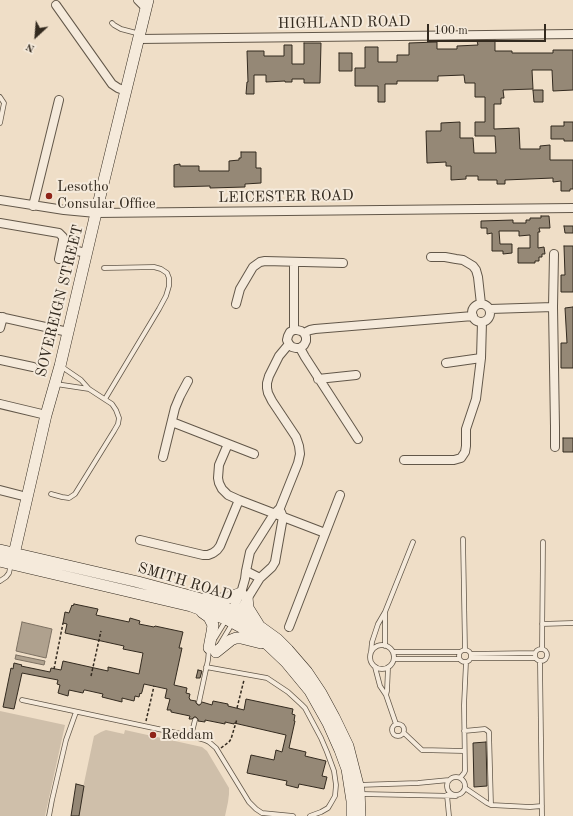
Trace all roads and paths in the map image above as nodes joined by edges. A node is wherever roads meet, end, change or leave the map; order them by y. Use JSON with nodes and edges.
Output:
{"nodes":[{"id":1,"x":144,"y":3,"type":"edge"},
{"id":2,"x":56,"y":5,"type":"dead end"},
{"id":3,"x":112,"y":23,"type":"dead end"},
{"id":4,"x":573,"y":34,"type":"edge"},
{"id":5,"x":140,"y":37,"type":"junction"},
{"id":6,"x":126,"y":91,"type":"junction"},
{"id":7,"x":0,"y":97,"type":"edge"},
{"id":8,"x":59,"y":100,"type":"dead end"},
{"id":9,"x":0,"y":123,"type":"edge"},
{"id":10,"x":0,"y":200,"type":"edge"},
{"id":11,"x":33,"y":206,"type":"junction"},
{"id":12,"x":573,"y":208,"type":"edge"},
{"id":13,"x":96,"y":213,"type":"junction"},
{"id":14,"x":0,"y":223,"type":"edge"},
{"id":15,"x":62,"y":248,"type":"junction"},
{"id":16,"x":87,"y":253,"type":"junction"},
{"id":17,"x":554,"y":254,"type":"dead end"},
{"id":18,"x":431,"y":257,"type":"dead end"},
{"id":19,"x":59,"y":259,"type":"dead end"},
{"id":20,"x":294,"y":262,"type":"junction"},
{"id":21,"x":343,"y":263,"type":"dead end"},
{"id":22,"x":104,"y":268,"type":"dead end"},
{"id":23,"x":236,"y":304,"type":"dead end"},
{"id":24,"x":481,"y":304,"type":"junction"},
{"id":25,"x":553,"y":307,"type":"junction"},
{"id":26,"x":490,"y":309,"type":"junction"},
{"id":27,"x":472,"y":316,"type":"junction"},
{"id":28,"x":1,"y":317,"type":"edge"},
{"id":29,"x":482,"y":322,"type":"junction"},
{"id":30,"x":0,"y":328,"type":"edge"},
{"id":31,"x":294,"y":330,"type":"junction"},
{"id":32,"x":68,"y":332,"type":"junction"},
{"id":33,"x":304,"y":333,"type":"junction"},
{"id":34,"x":289,"y":344,"type":"junction"},
{"id":35,"x":300,"y":348,"type":"junction"},
{"id":36,"x":481,"y":358,"type":"junction"},
{"id":37,"x":0,"y":360,"type":"edge"},
{"id":38,"x":446,"y":363,"type":"dead end"},
{"id":39,"x":60,"y":366,"type":"junction"},
{"id":40,"x":33,"y":368,"type":"dead end"},
{"id":41,"x":356,"y":375,"type":"dead end"},
{"id":42,"x":318,"y":379,"type":"junction"},
{"id":43,"x":188,"y":381,"type":"dead end"},
{"id":44,"x":55,"y":384,"type":"junction"},
{"id":45,"x":89,"y":388,"type":"junction"},
{"id":46,"x":105,"y":399,"type":"junction"},
{"id":47,"x":0,"y":404,"type":"edge"},
{"id":48,"x":46,"y":415,"type":"junction"},
{"id":49,"x":172,"y":422,"type":"junction"},
{"id":50,"x":358,"y":439,"type":"dead end"},
{"id":51,"x":228,"y":444,"type":"junction"},
{"id":52,"x":555,"y":447,"type":"dead end"},
{"id":53,"x":254,"y":454,"type":"dead end"},
{"id":54,"x":163,"y":457,"type":"dead end"},
{"id":55,"x":404,"y":460,"type":"dead end"},
{"id":56,"x":0,"y":490,"type":"edge"},
{"id":57,"x":51,"y":494,"type":"dead end"},
{"id":58,"x":340,"y":495,"type":"dead end"},
{"id":59,"x":27,"y":497,"type":"junction"},
{"id":60,"x":239,"y":500,"type":"junction"},
{"id":61,"x":279,"y":513,"type":"junction"},
{"id":62,"x":325,"y":533,"type":"junction"},
{"id":63,"x":463,"y":539,"type":"dead end"},
{"id":64,"x":140,"y":540,"type":"dead end"},
{"id":65,"x":413,"y":542,"type":"dead end"},
{"id":66,"x":543,"y":542,"type":"dead end"},
{"id":67,"x":0,"y":550,"type":"edge"},
{"id":68,"x":13,"y":558,"type":"junction"},
{"id":69,"x":0,"y":561,"type":"edge"},
{"id":70,"x":246,"y":571,"type":"junction"},
{"id":71,"x":260,"y":578,"type":"junction"},
{"id":72,"x":0,"y":581,"type":"edge"},
{"id":73,"x":244,"y":595,"type":"junction"},
{"id":74,"x":194,"y":597,"type":"junction"},
{"id":75,"x":197,"y":608,"type":"junction"},
{"id":76,"x":385,"y":612,"type":"junction"},
{"id":77,"x":232,"y":616,"type":"junction"},
{"id":78,"x":63,"y":623,"type":"dead end"},
{"id":79,"x":573,"y":623,"type":"edge"},
{"id":80,"x":542,"y":624,"type":"junction"},
{"id":81,"x":259,"y":626,"type":"junction"},
{"id":82,"x":289,"y":627,"type":"dead end"},
{"id":83,"x":101,"y":631,"type":"dead end"},
{"id":84,"x":267,"y":644,"type":"junction"},
{"id":85,"x":385,"y":646,"type":"junction"},
{"id":86,"x":542,"y":649,"type":"junction"},
{"id":87,"x":465,"y":650,"type":"junction"},
{"id":88,"x":371,"y":652,"type":"junction"},
{"id":89,"x":393,"y":652,"type":"junction"},
{"id":90,"x":421,"y":652,"type":"junction"},
{"id":91,"x":460,"y":652,"type":"junction"},
{"id":92,"x":211,"y":653,"type":"junction"},
{"id":93,"x":498,"y":653,"type":"junction"},
{"id":94,"x":535,"y":653,"type":"junction"},
{"id":95,"x":471,"y":656,"type":"junction"},
{"id":96,"x":459,"y":658,"type":"junction"},
{"id":97,"x":498,"y":658,"type":"junction"},
{"id":98,"x":535,"y":658,"type":"junction"},
{"id":99,"x":394,"y":659,"type":"junction"},
{"id":100,"x":421,"y":659,"type":"junction"},
{"id":101,"x":466,"y":662,"type":"junction"},
{"id":102,"x":540,"y":662,"type":"junction"},
{"id":103,"x":206,"y":667,"type":"junction"},
{"id":104,"x":375,"y":667,"type":"junction"},
{"id":105,"x":388,"y":668,"type":"junction"},
{"id":106,"x":54,"y":669,"type":"dead end"},
{"id":107,"x":245,"y":674,"type":"junction"},
{"id":108,"x":91,"y":676,"type":"dead end"},
{"id":109,"x":154,"y":686,"type":"dead end"},
{"id":110,"x":314,"y":689,"type":"junction"},
{"id":111,"x":386,"y":695,"type":"junction"},
{"id":112,"x":22,"y":700,"type":"dead end"},
{"id":113,"x":199,"y":702,"type":"dead end"},
{"id":114,"x":237,"y":708,"type":"dead end"},
{"id":115,"x":76,"y":712,"type":"junction"},
{"id":116,"x":237,"y":719,"type":"dead end"},
{"id":117,"x":194,"y":720,"type":"dead end"},
{"id":118,"x":396,"y":724,"type":"junction"},
{"id":119,"x":145,"y":726,"type":"junction"},
{"id":120,"x":464,"y":731,"type":"junction"},
{"id":121,"x":404,"y":732,"type":"junction"},
{"id":122,"x":191,"y":736,"type":"junction"},
{"id":123,"x":217,"y":751,"type":"junction"},
{"id":124,"x":464,"y":751,"type":"junction"},
{"id":125,"x":460,"y":778,"type":"junction"},
{"id":126,"x":449,"y":780,"type":"junction"},
{"id":127,"x":465,"y":788,"type":"junction"},
{"id":128,"x":355,"y":790,"type":"junction"},
{"id":129,"x":448,"y":795,"type":"junction"},
{"id":130,"x":456,"y":796,"type":"junction"},
{"id":131,"x":491,"y":805,"type":"junction"},
{"id":132,"x":542,"y":806,"type":"junction"},
{"id":133,"x":49,"y":816,"type":"edge"},
{"id":134,"x":293,"y":816,"type":"edge"},
{"id":135,"x":310,"y":816,"type":"edge"},
{"id":136,"x":352,"y":816,"type":"edge"},
{"id":137,"x":360,"y":816,"type":"edge"},
{"id":138,"x":449,"y":816,"type":"edge"},
{"id":139,"x":542,"y":816,"type":"edge"}],
"edges":[{"from":1,"to":5,"type":"main road","name":"SOVEREIGN STREET"},
{"from":2,"to":6,"type":"street"},
{"from":3,"to":5,"type":"lane"},
{"from":4,"to":5,"type":"street","name":"HIGHLAND ROAD"},
{"from":5,"to":6,"type":"main road","name":"SOVEREIGN STREET"},
{"from":6,"to":13,"type":"main road","name":"SOVEREIGN STREET"},
{"from":7,"to":9,"type":"lane"},
{"from":8,"to":11,"type":"street"},
{"from":10,"to":11,"type":"street","name":"LEICESTER ROAD"},
{"from":11,"to":13,"type":"street","name":"LEICESTER ROAD"},
{"from":12,"to":13,"type":"street","name":"LEICESTER ROAD"},
{"from":13,"to":16,"type":"main road","name":"SOVEREIGN STREET"},
{"from":14,"to":15,"type":"street"},
{"from":15,"to":16,"type":"street"},
{"from":15,"to":19,"type":"street"},
{"from":16,"to":32,"type":"main road","name":"SOVEREIGN STREET"},
{"from":17,"to":25,"type":"street"},
{"from":18,"to":24,"type":"street"},
{"from":20,"to":21,"type":"street"},
{"from":20,"to":23,"type":"street"},
{"from":20,"to":31,"type":"street"},
{"from":22,"to":46,"type":"lane"},
{"from":24,"to":26,"type":"street"},
{"from":24,"to":27,"type":"street"},
{"from":25,"to":26,"type":"street"},
{"from":25,"to":52,"type":"street"},
{"from":26,"to":29,"type":"street"},
{"from":27,"to":29,"type":"street"},
{"from":27,"to":33,"type":"street"},
{"from":28,"to":30,"type":"street"},
{"from":28,"to":32,"type":"street"},
{"from":29,"to":36,"type":"street"},
{"from":31,"to":33,"type":"street"},
{"from":31,"to":34,"type":"street"},
{"from":32,"to":39,"type":"main road","name":"SOVEREIGN STREET"},
{"from":33,"to":35,"type":"street"},
{"from":34,"to":35,"type":"street"},
{"from":34,"to":61,"type":"street"},
{"from":35,"to":42,"type":"street"},
{"from":36,"to":38,"type":"street"},
{"from":36,"to":55,"type":"street"},
{"from":37,"to":40,"type":"street"},
{"from":39,"to":44,"type":"main road","name":"SOVEREIGN STREET"},
{"from":39,"to":45,"type":"lane"},
{"from":41,"to":42,"type":"street"},
{"from":42,"to":50,"type":"street"},
{"from":43,"to":49,"type":"street"},
{"from":44,"to":45,"type":"lane"},
{"from":44,"to":48,"type":"main road","name":"SOVEREIGN STREET"},
{"from":45,"to":46,"type":"lane"},
{"from":46,"to":57,"type":"lane"},
{"from":47,"to":48,"type":"street"},
{"from":48,"to":59,"type":"main road","name":"SOVEREIGN STREET"},
{"from":49,"to":51,"type":"street"},
{"from":49,"to":54,"type":"street"},
{"from":51,"to":53,"type":"street"},
{"from":51,"to":60,"type":"street"},
{"from":56,"to":59,"type":"street"},
{"from":58,"to":62,"type":"street"},
{"from":59,"to":68,"type":"main road","name":"SOVEREIGN STREET"},
{"from":60,"to":61,"type":"street"},
{"from":60,"to":64,"type":"street"},
{"from":61,"to":62,"type":"street"},
{"from":61,"to":70,"type":"street"},
{"from":61,"to":71,"type":"street"},
{"from":62,"to":82,"type":"street"},
{"from":63,"to":87,"type":"lane"},
{"from":65,"to":76,"type":"lane"},
{"from":66,"to":80,"type":"lane"},
{"from":67,"to":68,"type":"main road","name":"SMITH ROAD"},
{"from":68,"to":69,"type":"main road","name":"SMITH ROAD"},
{"from":68,"to":72,"type":"lane"},
{"from":68,"to":74,"type":"main road","name":"SMITH ROAD"},
{"from":68,"to":75,"type":"main road","name":"SMITH ROAD"},
{"from":70,"to":71,"type":"street"},
{"from":70,"to":73,"type":"street"},
{"from":71,"to":73,"type":"street"},
{"from":73,"to":74,"type":"main road"},
{"from":73,"to":77,"type":"street"},
{"from":73,"to":81,"type":"main road"},
{"from":74,"to":77,"type":"main road","name":"SMITH ROAD"},
{"from":75,"to":77,"type":"main road","name":"SMITH ROAD"},
{"from":75,"to":92,"type":"main road"},
{"from":76,"to":85,"type":"lane"},
{"from":76,"to":88,"type":"lane"},
{"from":77,"to":81,"type":"main road","name":"SMITH ROAD"},
{"from":77,"to":84,"type":"main road","name":"SMITH ROAD"},
{"from":77,"to":92,"type":"lane"},
{"from":77,"to":92,"type":"lane"},
{"from":78,"to":106,"type":"path"},
{"from":79,"to":80,"type":"lane"},
{"from":80,"to":86,"type":"lane"},
{"from":81,"to":110,"type":"main road","name":"SMITH ROAD"},
{"from":83,"to":108,"type":"path"},
{"from":84,"to":92,"type":"main road"},
{"from":84,"to":110,"type":"main road","name":"SMITH ROAD"},
{"from":85,"to":88,"type":"lane"},
{"from":85,"to":89,"type":"lane"},
{"from":86,"to":94,"type":"lane"},
{"from":86,"to":102,"type":"lane"},
{"from":87,"to":91,"type":"lane"},
{"from":87,"to":95,"type":"lane"},
{"from":88,"to":104,"type":"lane"},
{"from":89,"to":90,"type":"lane"},
{"from":89,"to":99,"type":"lane"},
{"from":90,"to":91,"type":"lane"},
{"from":90,"to":100,"type":"lane"},
{"from":91,"to":96,"type":"lane"},
{"from":92,"to":103,"type":"lane"},
{"from":93,"to":94,"type":"lane"},
{"from":93,"to":95,"type":"lane"},
{"from":93,"to":97,"type":"lane"},
{"from":94,"to":98,"type":"lane"},
{"from":95,"to":97,"type":"lane"},
{"from":95,"to":101,"type":"lane"},
{"from":96,"to":100,"type":"lane"},
{"from":96,"to":101,"type":"lane"},
{"from":97,"to":98,"type":"lane"},
{"from":98,"to":102,"type":"lane"},
{"from":99,"to":100,"type":"lane"},
{"from":99,"to":105,"type":"lane"},
{"from":101,"to":120,"type":"lane"},
{"from":102,"to":132,"type":"lane"},
{"from":103,"to":107,"type":"lane"},
{"from":103,"to":113,"type":"lane"},
{"from":104,"to":105,"type":"lane"},
{"from":104,"to":111,"type":"lane"},
{"from":105,"to":111,"type":"lane"},
{"from":107,"to":114,"type":"path"},
{"from":107,"to":135,"type":"lane"},
{"from":109,"to":119,"type":"path"},
{"from":110,"to":128,"type":"main road","name":"SMITH ROAD"},
{"from":111,"to":118,"type":"lane"},
{"from":112,"to":115,"type":"lane"},
{"from":115,"to":119,"type":"lane"},
{"from":115,"to":133,"type":"lane"},
{"from":116,"to":123,"type":"path"},
{"from":117,"to":122,"type":"lane"},
{"from":118,"to":121,"type":"lane"},
{"from":118,"to":121,"type":"lane"},
{"from":119,"to":122,"type":"lane"},
{"from":120,"to":124,"type":"lane"},
{"from":120,"to":131,"type":"lane"},
{"from":121,"to":124,"type":"lane"},
{"from":122,"to":123,"type":"lane"},
{"from":123,"to":134,"type":"lane"},
{"from":124,"to":125,"type":"lane"},
{"from":125,"to":126,"type":"lane"},
{"from":125,"to":127,"type":"lane"},
{"from":126,"to":128,"type":"lane"},
{"from":126,"to":130,"type":"lane"},
{"from":127,"to":130,"type":"lane"},
{"from":127,"to":131,"type":"lane"},
{"from":128,"to":129,"type":"lane"},
{"from":128,"to":136,"type":"main road","name":"SMITH ROAD"},
{"from":128,"to":137,"type":"main road","name":"SMITH ROAD"},
{"from":129,"to":130,"type":"lane"},
{"from":129,"to":138,"type":"lane"},
{"from":131,"to":132,"type":"lane"},
{"from":132,"to":139,"type":"lane"}]}
